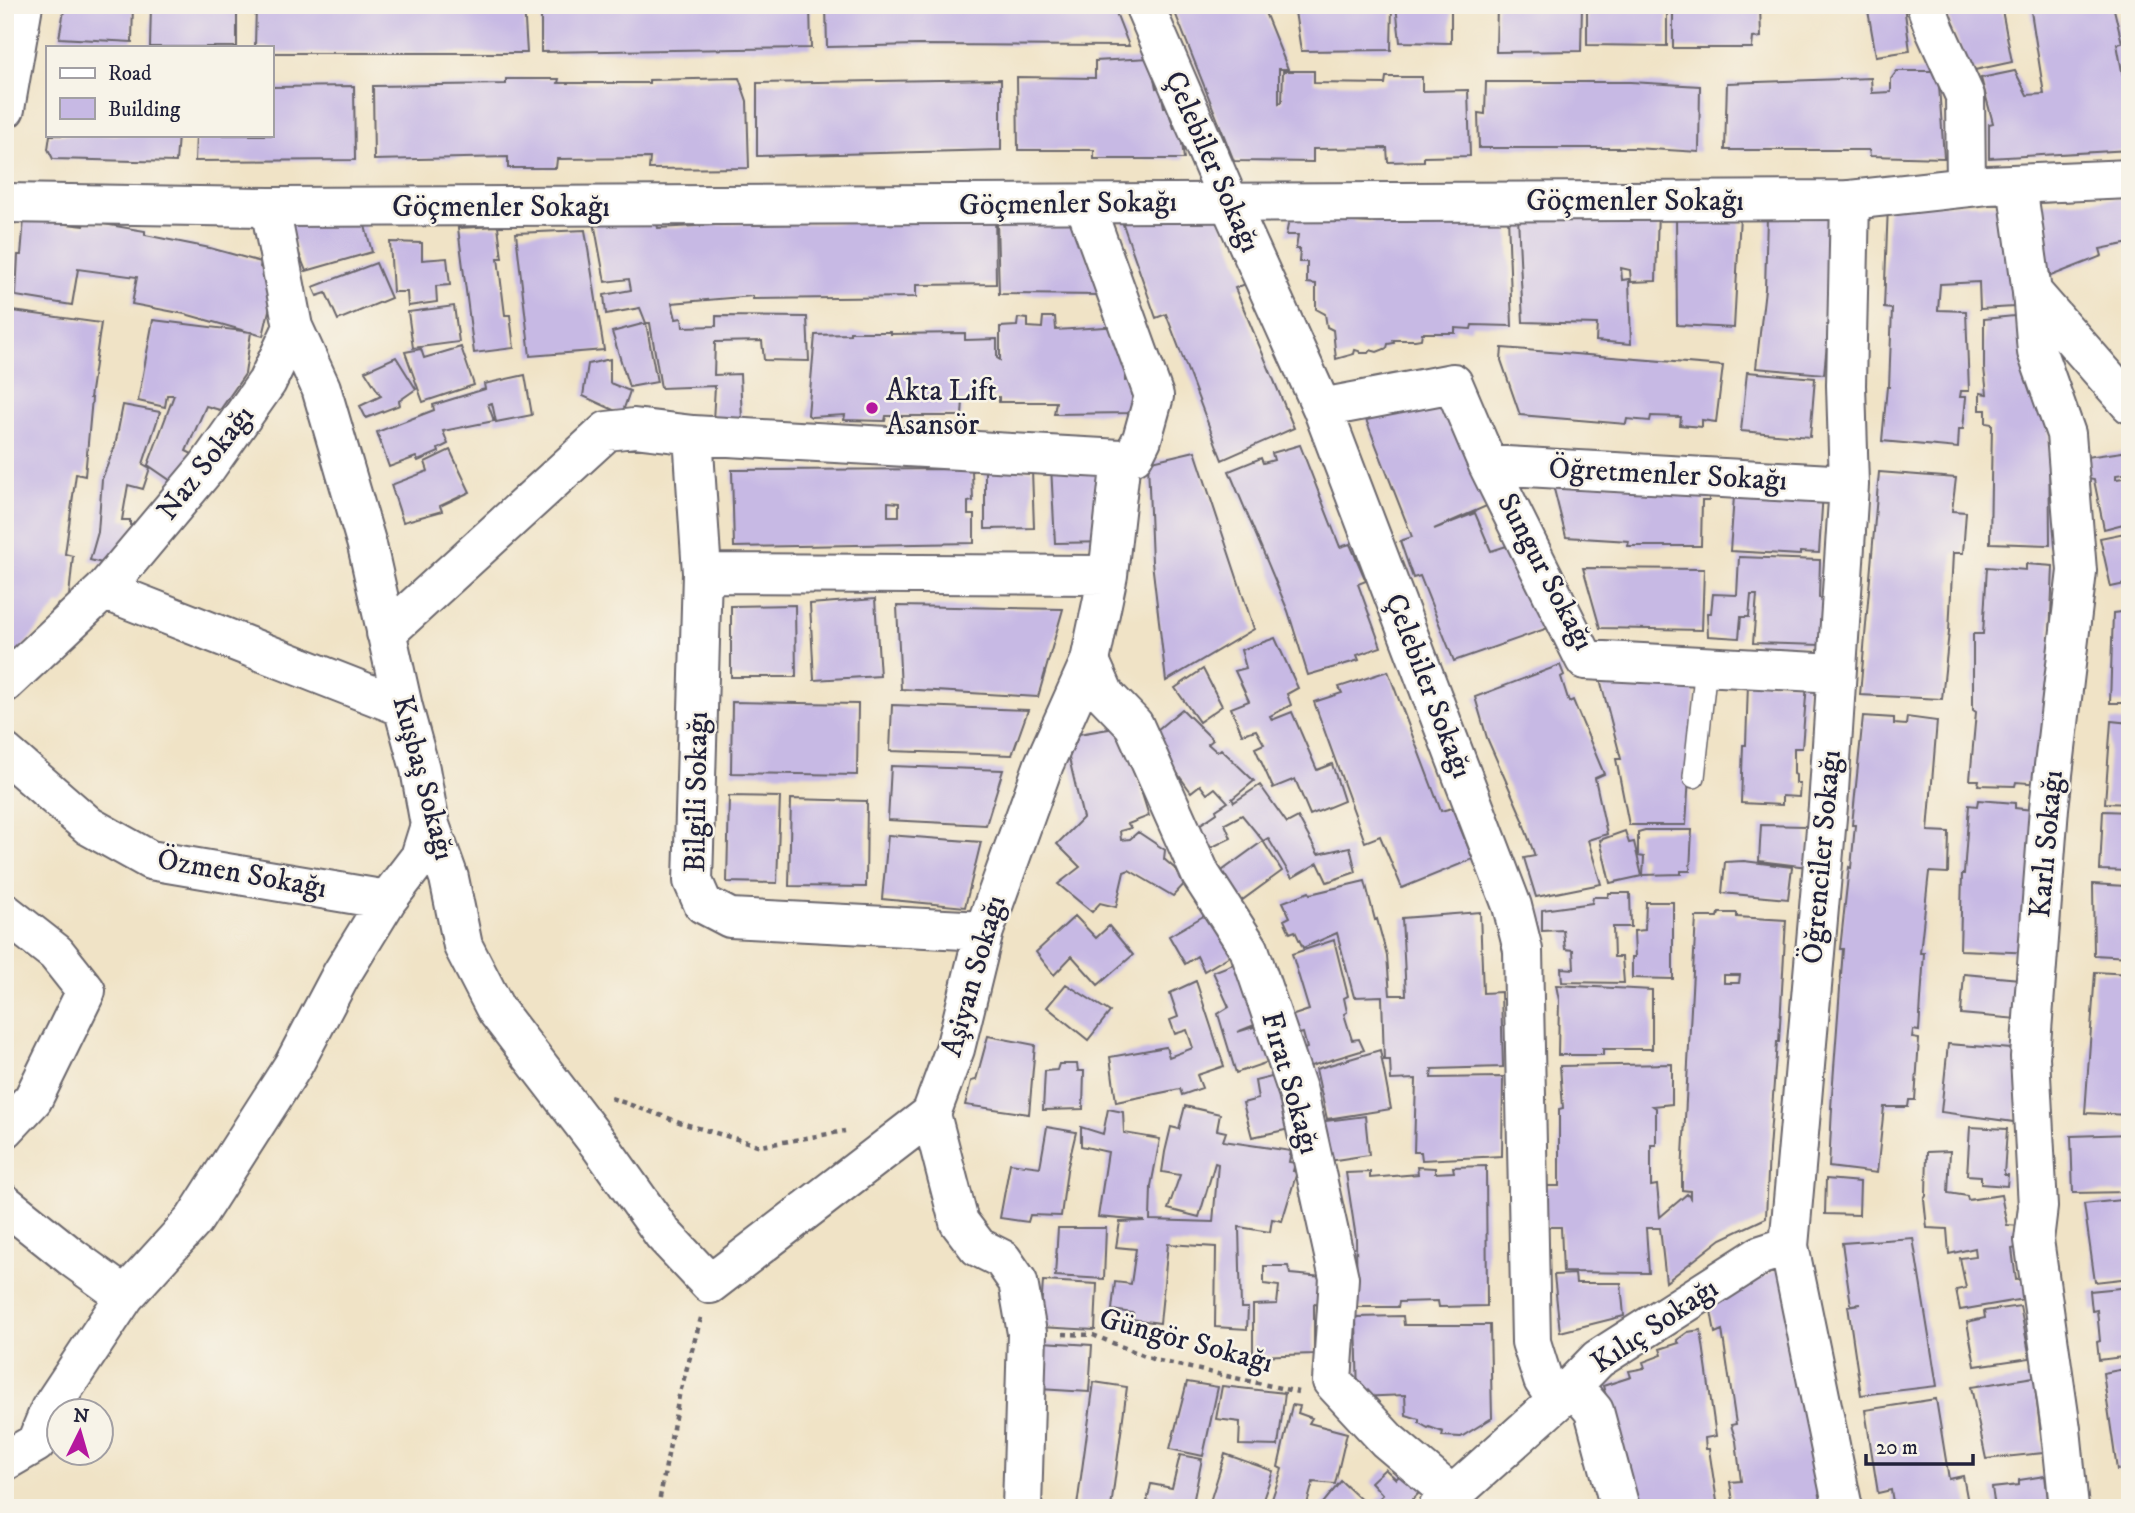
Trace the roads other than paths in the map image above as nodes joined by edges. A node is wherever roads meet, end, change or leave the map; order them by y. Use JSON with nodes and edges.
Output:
{"nodes":[{"id":1,"x":23,"y":5,"type":"edge"},
{"id":2,"x":1144,"y":5,"type":"edge"},
{"id":3,"x":1926,"y":5,"type":"edge"},
{"id":4,"x":5,"y":110,"type":"edge"},
{"id":5,"x":2130,"y":179,"type":"edge"},
{"id":6,"x":2017,"y":184,"type":"junction"},
{"id":7,"x":1966,"y":187,"type":"junction"},
{"id":8,"x":1850,"y":200,"type":"junction"},
{"id":9,"x":1229,"y":202,"type":"junction"},
{"id":10,"x":5,"y":203,"type":"edge"},
{"id":11,"x":1085,"y":205,"type":"junction"},
{"id":12,"x":270,"y":207,"type":"junction"},
{"id":13,"x":2032,"y":292,"type":"junction"},
{"id":14,"x":293,"y":327,"type":"junction"},
{"id":15,"x":2130,"y":404,"type":"edge"},
{"id":16,"x":1322,"y":408,"type":"junction"},
{"id":17,"x":693,"y":435,"type":"junction"},
{"id":18,"x":1121,"y":459,"type":"junction"},
{"id":19,"x":1488,"y":465,"type":"junction"},
{"id":20,"x":1849,"y":485,"type":"junction"},
{"id":21,"x":702,"y":573,"type":"junction"},
{"id":22,"x":1108,"y":575,"type":"junction"},
{"id":23,"x":104,"y":590,"type":"junction"},
{"id":24,"x":386,"y":633,"type":"junction"},
{"id":25,"x":1090,"y":661,"type":"junction"},
{"id":26,"x":1706,"y":666,"type":"junction"},
{"id":27,"x":1836,"y":673,"type":"junction"},
{"id":28,"x":5,"y":683,"type":"edge"},
{"id":29,"x":403,"y":708,"type":"junction"},
{"id":30,"x":5,"y":753,"type":"edge"},
{"id":31,"x":1694,"y":777,"type":"dead end"},
{"id":32,"x":430,"y":825,"type":"junction"},
{"id":33,"x":387,"y":900,"type":"junction"},
{"id":34,"x":5,"y":912,"type":"edge"},
{"id":35,"x":984,"y":931,"type":"junction"},
{"id":36,"x":932,"y":1114,"type":"junction"},
{"id":37,"x":5,"y":1129,"type":"edge"},
{"id":38,"x":5,"y":1205,"type":"edge"},
{"id":39,"x":1789,"y":1246,"type":"junction"},
{"id":40,"x":125,"y":1296,"type":"junction"},
{"id":41,"x":1565,"y":1393,"type":"junction"},
{"id":42,"x":5,"y":1461,"type":"edge"},
{"id":43,"x":1445,"y":1501,"type":"edge"},
{"id":44,"x":1021,"y":1508,"type":"edge"},
{"id":45,"x":1620,"y":1508,"type":"edge"},
{"id":46,"x":1843,"y":1508,"type":"edge"},
{"id":47,"x":2069,"y":1508,"type":"edge"}],
"edges":[{"from":1,"to":4,"type":"street"},
{"from":2,"to":9,"type":"street","name":"Çelebiler Sokağı"},
{"from":3,"to":7,"type":"street"},
{"from":5,"to":6,"type":"street","name":"Göçmenler Sokağı"},
{"from":6,"to":7,"type":"street","name":"Göçmenler Sokağı"},
{"from":6,"to":13,"type":"street","name":"Karlı Sokağı"},
{"from":7,"to":8,"type":"street","name":"Göçmenler Sokağı"},
{"from":8,"to":9,"type":"street","name":"Göçmenler Sokağı"},
{"from":8,"to":20,"type":"street","name":"Öğrenciler Sokağı"},
{"from":9,"to":11,"type":"street","name":"Göçmenler Sokağı"},
{"from":9,"to":16,"type":"street","name":"Çelebiler Sokağı"},
{"from":10,"to":12,"type":"street","name":"Göçmenler Sokağı"},
{"from":11,"to":12,"type":"street","name":"Göçmenler Sokağı"},
{"from":11,"to":18,"type":"street"},
{"from":12,"to":14,"type":"street","name":"Kuşbaş Sokağı"},
{"from":13,"to":15,"type":"street"},
{"from":13,"to":47,"type":"street","name":"Karlı Sokağı"},
{"from":14,"to":23,"type":"street","name":"Naz Sokağı"},
{"from":14,"to":24,"type":"street","name":"Kuşbaş Sokağı"},
{"from":16,"to":19,"type":"street","name":"Sungur Sokağı"},
{"from":16,"to":41,"type":"street","name":"Çelebiler Sokağı"},
{"from":17,"to":18,"type":"street"},
{"from":17,"to":21,"type":"street","name":"Bilgili Sokağı"},
{"from":17,"to":24,"type":"street"},
{"from":18,"to":22,"type":"street","name":"Aşiyan Sokağı"},
{"from":19,"to":20,"type":"street","name":"Öğretmenler Sokağı"},
{"from":19,"to":26,"type":"street","name":"Sungur Sokağı"},
{"from":20,"to":27,"type":"street","name":"Öğrenciler Sokağı"},
{"from":21,"to":22,"type":"street"},
{"from":21,"to":35,"type":"street","name":"Bilgili Sokağı"},
{"from":22,"to":25,"type":"street","name":"Aşiyan Sokağı"},
{"from":23,"to":28,"type":"street","name":"Naz Sokağı"},
{"from":23,"to":29,"type":"street"},
{"from":24,"to":29,"type":"street","name":"Kuşbaş Sokağı"},
{"from":25,"to":35,"type":"street","name":"Aşiyan Sokağı"},
{"from":25,"to":43,"type":"street","name":"Fırat Sokağı"},
{"from":26,"to":27,"type":"street","name":"Sungur Sokağı"},
{"from":26,"to":31,"type":"lane"},
{"from":27,"to":39,"type":"street","name":"Öğrenciler Sokağı"},
{"from":29,"to":32,"type":"street","name":"Kuşbaş Sokağı"},
{"from":30,"to":33,"type":"street","name":"Özmen Sokağı"},
{"from":32,"to":33,"type":"street"},
{"from":32,"to":36,"type":"street","name":"Kuşbaş Sokağı"},
{"from":33,"to":40,"type":"street"},
{"from":34,"to":37,"type":"street"},
{"from":35,"to":36,"type":"street","name":"Aşiyan Sokağı"},
{"from":36,"to":44,"type":"street"},
{"from":38,"to":40,"type":"street"},
{"from":39,"to":41,"type":"street","name":"Kılıç Sokağı"},
{"from":39,"to":46,"type":"street","name":"Öğrenciler Sokağı"},
{"from":40,"to":42,"type":"street"},
{"from":41,"to":43,"type":"street","name":"Kılıç Sokağı"},
{"from":41,"to":45,"type":"street","name":"Çelebiler Sokağı"}]}
